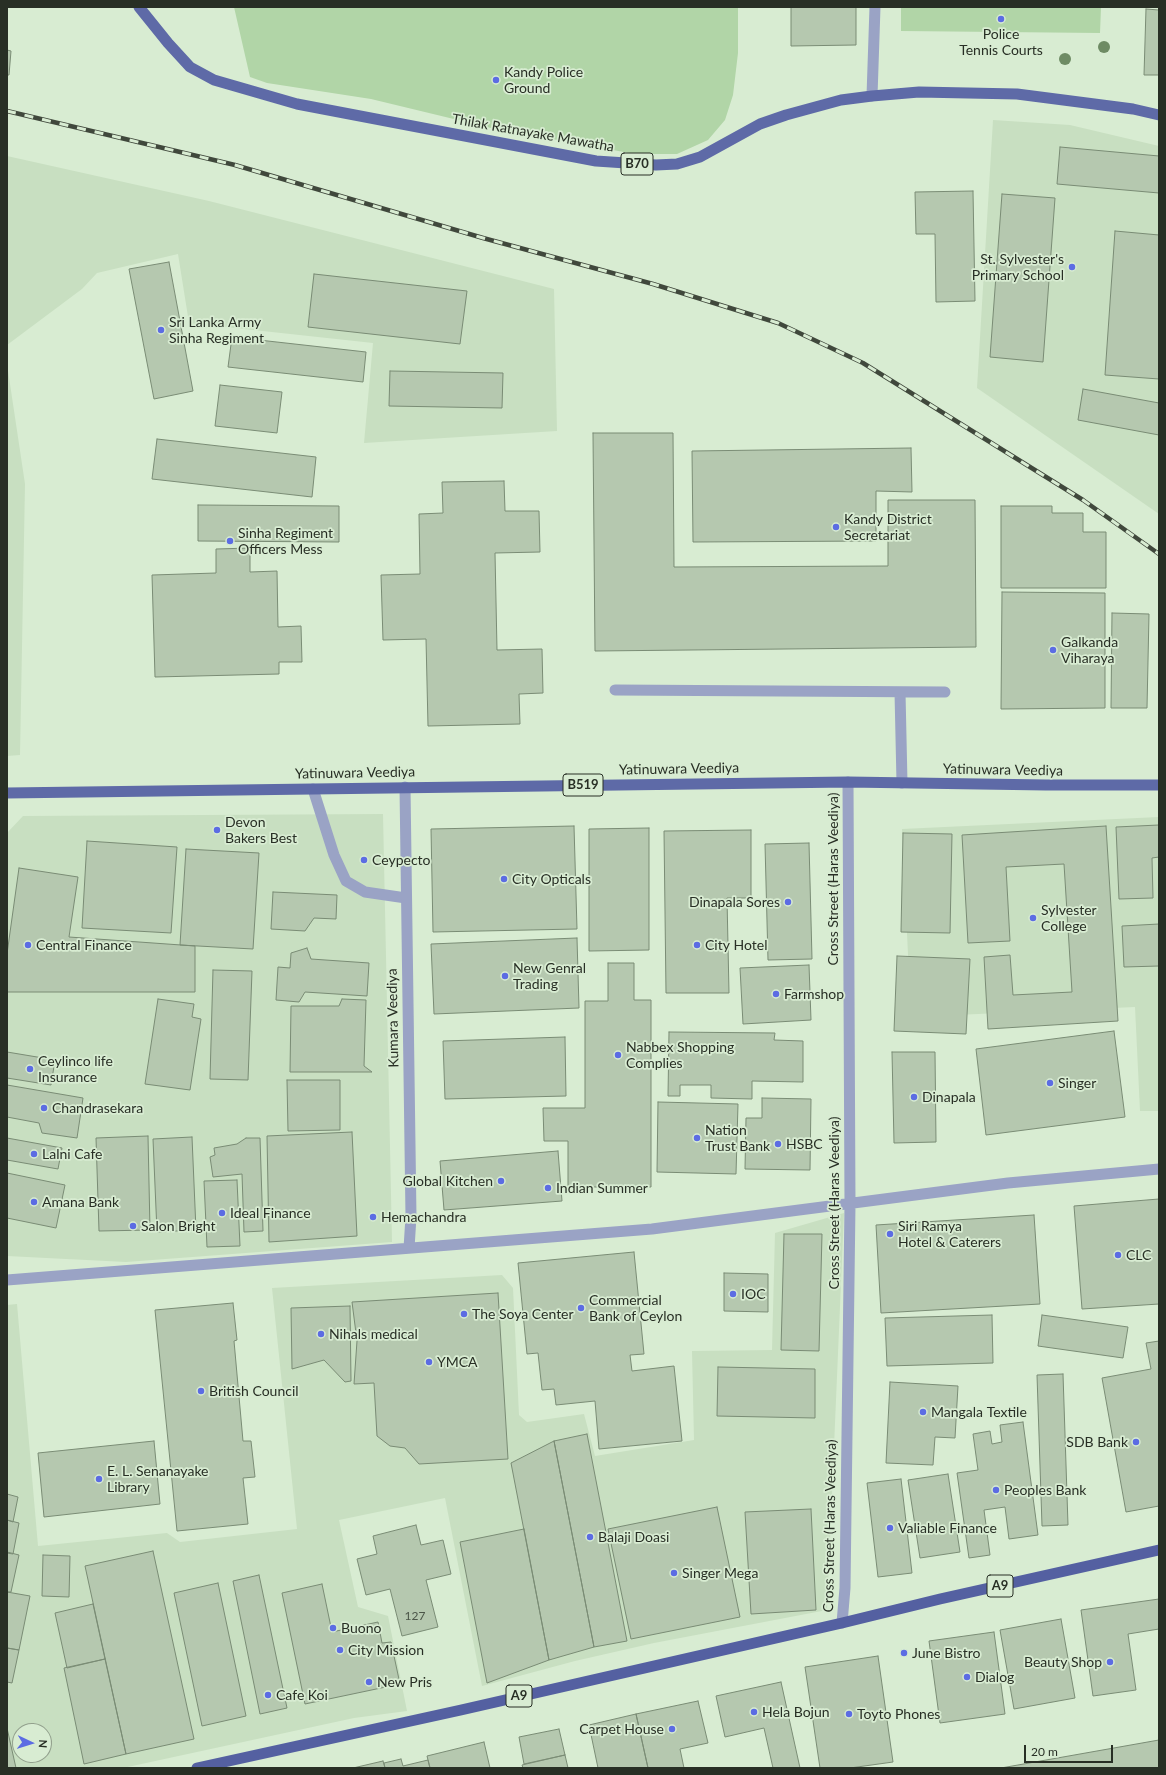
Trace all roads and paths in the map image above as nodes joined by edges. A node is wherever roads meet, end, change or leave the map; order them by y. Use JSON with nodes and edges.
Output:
{"nodes":[{"id":1,"x":139,"y":7,"type":"edge"},
{"id":2,"x":875,"y":7,"type":"edge"},
{"id":3,"x":872,"y":96,"type":"junction"},
{"id":4,"x":1159,"y":115,"type":"edge"},
{"id":5,"x":615,"y":690,"type":"dead end"},
{"id":6,"x":900,"y":692,"type":"junction"},
{"id":7,"x":945,"y":692,"type":"dead end"},
{"id":8,"x":848,"y":782,"type":"junction"},
{"id":9,"x":902,"y":783,"type":"junction"},
{"id":10,"x":1159,"y":785,"type":"edge"},
{"id":11,"x":405,"y":787,"type":"junction"},
{"id":12,"x":313,"y":789,"type":"junction"},
{"id":13,"x":7,"y":793,"type":"edge"},
{"id":14,"x":406,"y":898,"type":"junction"},
{"id":15,"x":1159,"y":1169,"type":"edge"},
{"id":16,"x":850,"y":1204,"type":"junction"},
{"id":17,"x":409,"y":1248,"type":"junction"},
{"id":18,"x":7,"y":1280,"type":"edge"},
{"id":19,"x":1159,"y":1550,"type":"edge"},
{"id":20,"x":842,"y":1623,"type":"junction"},
{"id":21,"x":196,"y":1768,"type":"edge"}],
"edges":[{"from":1,"to":3,"type":"main road","name":"Thilak Ratnayake Mawatha","number":"B70"},
{"from":2,"to":3,"type":"street"},
{"from":3,"to":4,"type":"main road","name":"Thilak Ratnayake Mawatha","number":"B70"},
{"from":5,"to":6,"type":"street"},
{"from":6,"to":7,"type":"street"},
{"from":6,"to":9,"type":"street"},
{"from":8,"to":9,"type":"main road","name":"Yatinuwara Veediya","number":"B519"},
{"from":8,"to":11,"type":"main road","name":"Yatinuwara Veediya","number":"B519"},
{"from":8,"to":16,"type":"street","name":"Cross Street (Haras Veediya)"},
{"from":9,"to":10,"type":"main road","name":"Yatinuwara Veediya","number":"B519"},
{"from":11,"to":12,"type":"main road","name":"Yatinuwara Veediya","number":"B519"},
{"from":11,"to":14,"type":"street","name":"Kumara Veediya"},
{"from":12,"to":13,"type":"main road","name":"Yatinuwara Veediya","number":"B519"},
{"from":12,"to":14,"type":"street"},
{"from":14,"to":17,"type":"street","name":"Kumara Veediya"},
{"from":15,"to":16,"type":"street"},
{"from":16,"to":17,"type":"street"},
{"from":16,"to":20,"type":"street","name":"Cross Street (Haras Veediya)"},
{"from":17,"to":18,"type":"street"},
{"from":19,"to":20,"type":"highway","number":"A9"},
{"from":20,"to":21,"type":"highway","number":"A9"}]}
